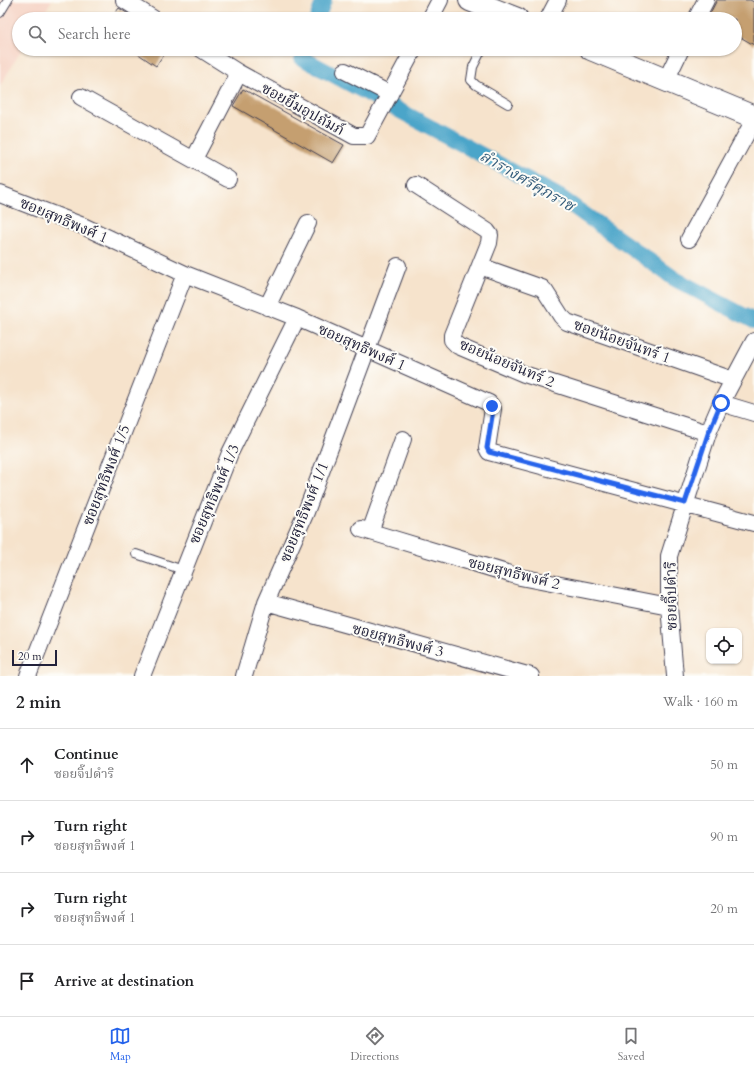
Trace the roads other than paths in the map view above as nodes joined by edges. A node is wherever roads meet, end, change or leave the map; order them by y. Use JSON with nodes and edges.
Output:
{"nodes":[{"id":1,"x":8,"y":0,"type":"edge"},
{"id":2,"x":124,"y":0,"type":"edge"},
{"id":3,"x":440,"y":0,"type":"edge"},
{"id":4,"x":470,"y":0,"type":"edge"},
{"id":5,"x":558,"y":0,"type":"edge"},
{"id":6,"x":706,"y":0,"type":"edge"},
{"id":7,"x":143,"y":12,"type":"edge"},
{"id":8,"x":434,"y":12,"type":"edge"},
{"id":9,"x":495,"y":12,"type":"edge"},
{"id":10,"x":552,"y":12,"type":"edge"},
{"id":11,"x":700,"y":12,"type":"edge"},
{"id":12,"x":0,"y":14,"type":"edge"},
{"id":13,"x":212,"y":56,"type":"edge"},
{"id":14,"x":410,"y":56,"type":"edge"},
{"id":15,"x":478,"y":56,"type":"edge"},
{"id":16,"x":608,"y":56,"type":"edge"},
{"id":17,"x":678,"y":56,"type":"edge"},
{"id":18,"x":345,"y":71,"type":"dead end"},
{"id":19,"x":239,"y":73,"type":"junction"},
{"id":20,"x":666,"y":80,"type":"junction"},
{"id":21,"x":389,"y":96,"type":"junction"},
{"id":22,"x":81,"y":97,"type":"dead end"},
{"id":23,"x":508,"y":104,"type":"dead end"},
{"id":24,"x":754,"y":119,"type":"edge"},
{"id":25,"x":194,"y":159,"type":"junction"},
{"id":26,"x":228,"y":179,"type":"dead end"},
{"id":27,"x":416,"y":185,"type":"dead end"},
{"id":28,"x":0,"y":194,"type":"edge"},
{"id":29,"x":308,"y":223,"type":"dead end"},
{"id":30,"x":689,"y":239,"type":"dead end"},
{"id":31,"x":398,"y":266,"type":"dead end"},
{"id":32,"x":480,"y":266,"type":"junction"},
{"id":33,"x":185,"y":274,"type":"junction"},
{"id":34,"x":267,"y":307,"type":"junction"},
{"id":35,"x":297,"y":318,"type":"junction"},
{"id":36,"x":754,"y":341,"type":"edge"},
{"id":37,"x":367,"y":349,"type":"junction"},
{"id":38,"x":733,"y":380,"type":"junction"},
{"id":39,"x":721,"y":403,"type":"junction"},
{"id":40,"x":754,"y":413,"type":"edge"},
{"id":41,"x":708,"y":434,"type":"junction"},
{"id":42,"x":403,"y":439,"type":"dead end"},
{"id":43,"x":685,"y":503,"type":"junction"},
{"id":44,"x":754,"y":523,"type":"edge"},
{"id":45,"x":136,"y":554,"type":"dead end"},
{"id":46,"x":183,"y":570,"type":"junction"},
{"id":47,"x":266,"y":602,"type":"junction"},
{"id":48,"x":669,"y":606,"type":"junction"},
{"id":49,"x":28,"y":676,"type":"edge"},
{"id":50,"x":142,"y":676,"type":"edge"},
{"id":51,"x":244,"y":676,"type":"edge"},
{"id":52,"x":531,"y":676,"type":"edge"},
{"id":53,"x":675,"y":676,"type":"edge"}],
"edges":[{"from":1,"to":12,"type":"lane"},
{"from":2,"to":7,"type":"street"},
{"from":3,"to":8,"type":"street"},
{"from":4,"to":9,"type":"main road"},
{"from":5,"to":10,"type":"street"},
{"from":6,"to":11,"type":"street"},
{"from":13,"to":19,"type":"street","name":"ซอยยิ้มอุปถัมภ์"},
{"from":14,"to":21,"type":"street","name":"ซอยยิ้มอุปถัมภ์"},
{"from":15,"to":23,"type":"lane"},
{"from":16,"to":20,"type":"main road"},
{"from":17,"to":20,"type":"street"},
{"from":18,"to":21,"type":"street"},
{"from":19,"to":21,"type":"street","name":"ซอยยิ้มอุปถัมภ์"},
{"from":19,"to":25,"type":"street"},
{"from":20,"to":24,"type":"main road"},
{"from":22,"to":25,"type":"street"},
{"from":24,"to":30,"type":"street"},
{"from":25,"to":26,"type":"street"},
{"from":27,"to":32,"type":"street","name":"ซอยน้อยจันทร์ 2"},
{"from":28,"to":33,"type":"street","name":"ซอยสุทธิพงศ์ 1"},
{"from":29,"to":34,"type":"street"},
{"from":31,"to":37,"type":"street","name":"ซอยสุทธิพงศ์ 1/1"},
{"from":32,"to":38,"type":"street","name":"ซอยน้อยจันทร์ 1"},
{"from":32,"to":41,"type":"street","name":"ซอยน้อยจันทร์ 2"},
{"from":33,"to":34,"type":"street","name":"ซอยสุทธิพงศ์ 1"},
{"from":33,"to":49,"type":"street","name":"ซอยสุทธิพงศ์ 1/5"},
{"from":34,"to":35,"type":"street","name":"ซอยสุทธิพงศ์ 1"},
{"from":35,"to":37,"type":"street","name":"ซอยสุทธิพงศ์ 1"},
{"from":35,"to":46,"type":"street","name":"ซอยสุทธิพงศ์ 1/3"},
{"from":36,"to":38,"type":"street","name":"ซอยจิ๊ปดำริ"},
{"from":37,"to":43,"type":"street","name":"ซอยสุทธิพงศ์ 1"},
{"from":37,"to":47,"type":"street","name":"ซอยสุทธิพงศ์ 1/1"},
{"from":38,"to":39,"type":"street","name":"ซอยจิ๊ปดำริ"},
{"from":39,"to":40,"type":"street"},
{"from":39,"to":41,"type":"street","name":"ซอยจิ๊ปดำริ"},
{"from":41,"to":43,"type":"street","name":"ซอยจิ๊ปดำริ"},
{"from":42,"to":48,"type":"street","name":"ซอยสุทธิพงศ์ 2"},
{"from":43,"to":44,"type":"street"},
{"from":43,"to":48,"type":"street","name":"ซอยจิ๊ปดำริ"},
{"from":45,"to":46,"type":"lane"},
{"from":46,"to":50,"type":"street","name":"ซอยสุทธิพงศ์ 1/3"},
{"from":47,"to":51,"type":"street","name":"ซอยสุทธิพงศ์ 1/1"},
{"from":47,"to":52,"type":"street","name":"ซอยสุทธิพงศ์ 3"},
{"from":48,"to":53,"type":"street","name":"ซอยจิ๊ปดำริ"}]}
